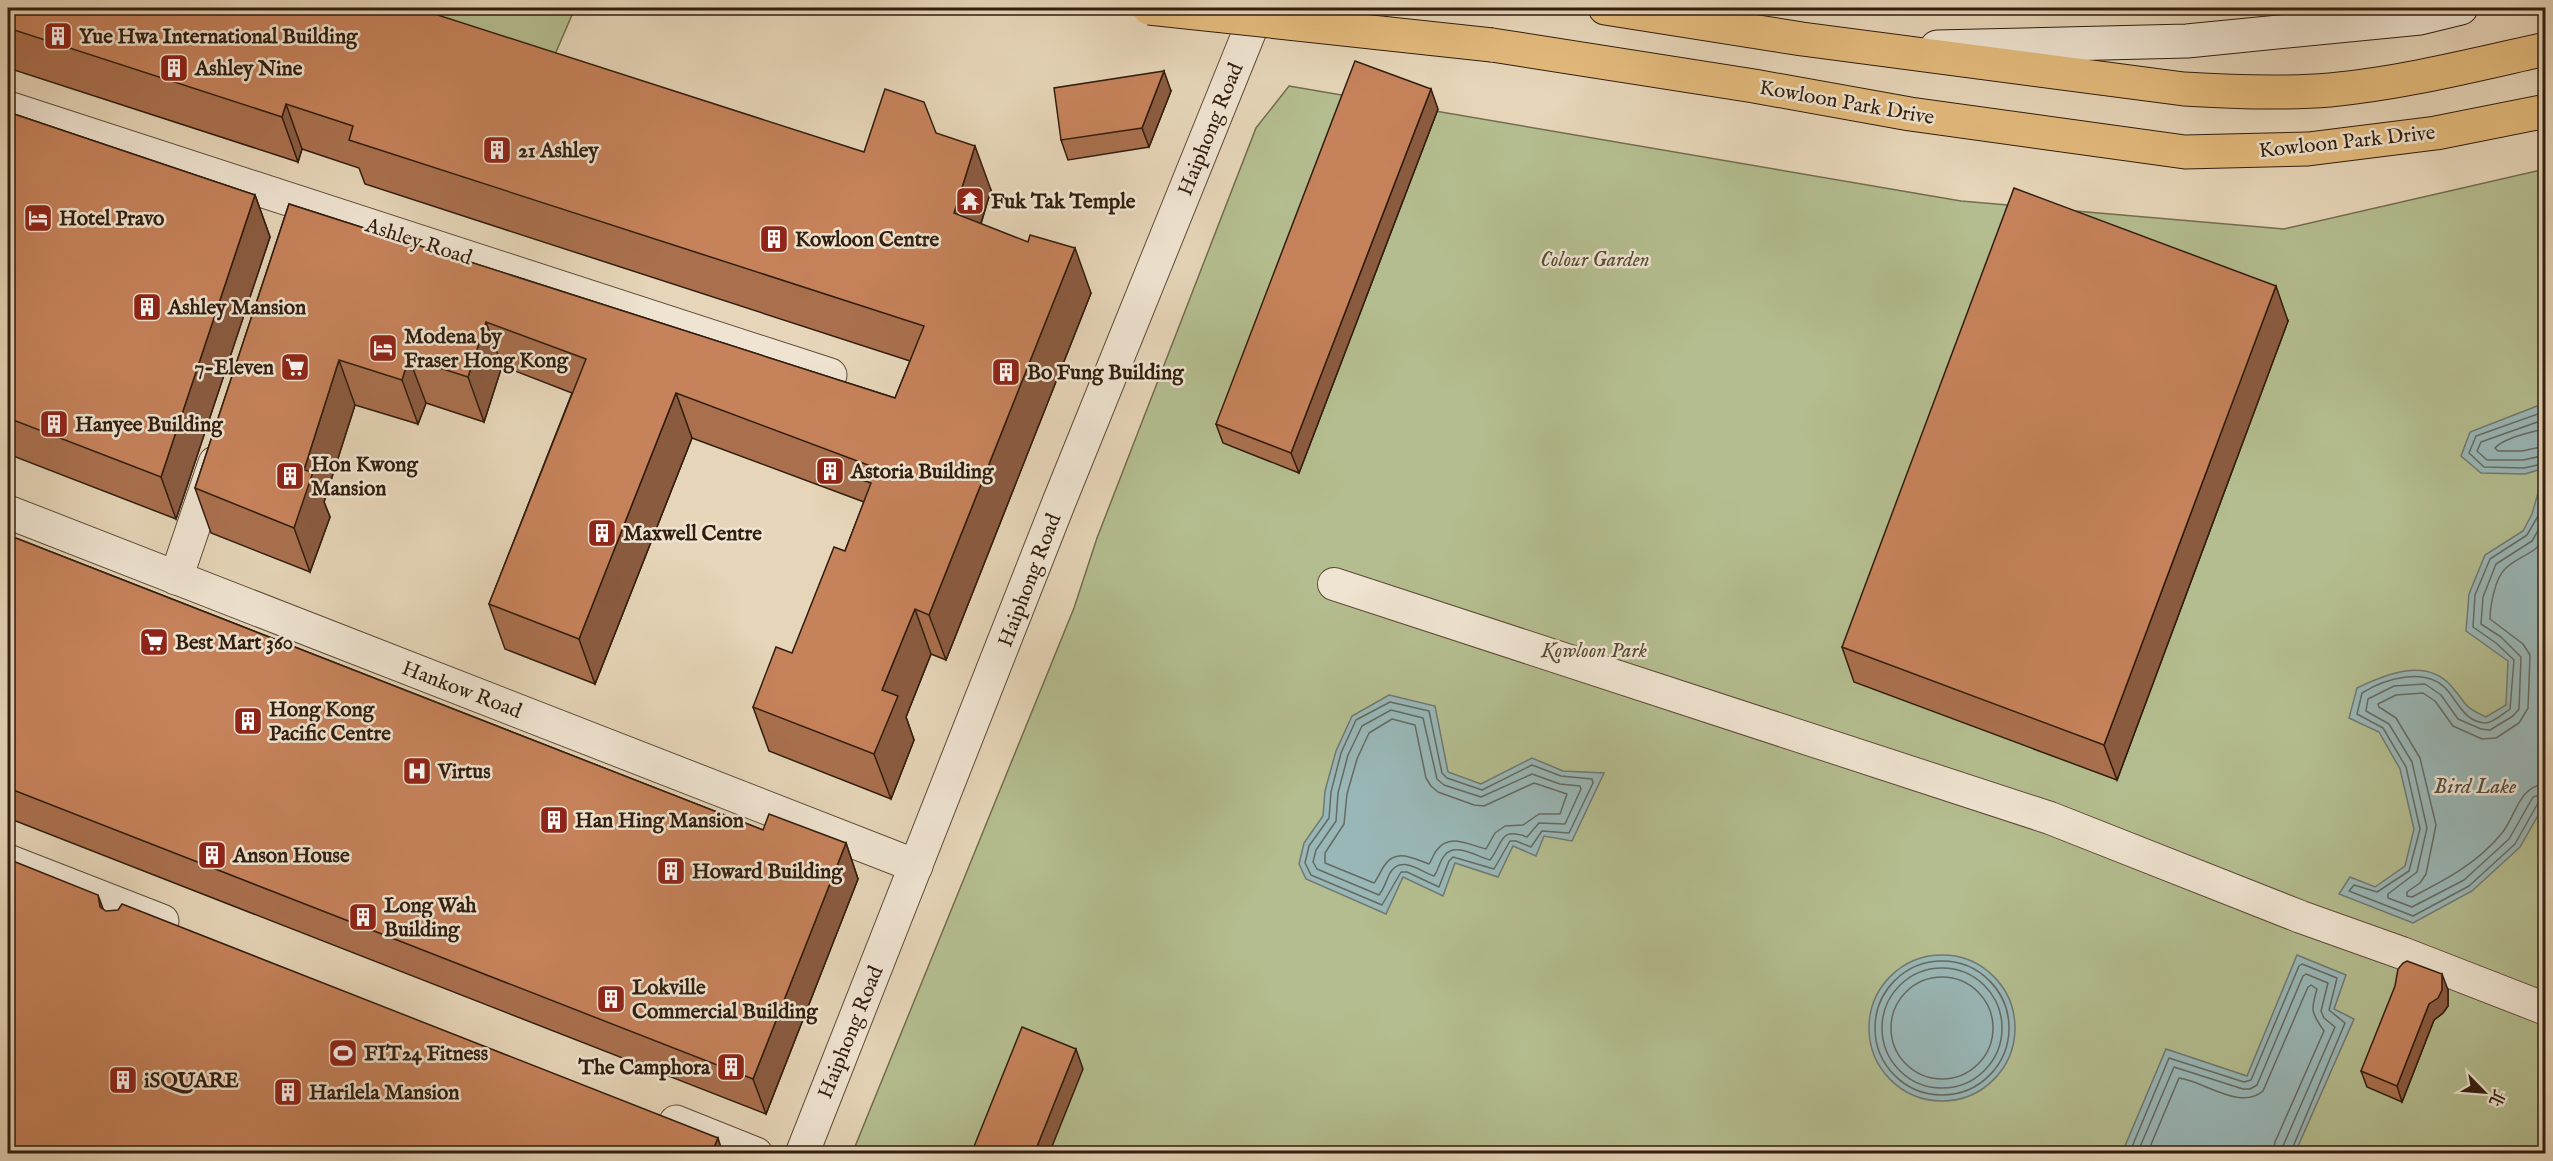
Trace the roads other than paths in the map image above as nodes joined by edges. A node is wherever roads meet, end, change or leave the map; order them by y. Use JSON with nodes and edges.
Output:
{"nodes":[{"id":1,"x":1149,"y":8,"type":"edge"},
{"id":2,"x":1259,"y":8,"type":"edge"},
{"id":3,"x":1605,"y":8,"type":"edge"},
{"id":4,"x":2461,"y":8,"type":"edge"},
{"id":5,"x":1884,"y":48,"type":"junction"},
{"id":6,"x":2546,"y":49,"type":"edge"},
{"id":7,"x":8,"y":108,"type":"edge"},
{"id":8,"x":2546,"y":111,"type":"edge"},
{"id":9,"x":301,"y":202,"type":"junction"},
{"id":10,"x":290,"y":236,"type":"edge"},
{"id":11,"x":830,"y":375,"type":"edge"},
{"id":12,"x":222,"y":440,"type":"edge"},
{"id":13,"x":8,"y":512,"type":"edge"},
{"id":14,"x":176,"y":578,"type":"junction"},
{"id":15,"x":1335,"y":584,"type":"dead end"},
{"id":16,"x":8,"y":861,"type":"edge"},
{"id":17,"x":916,"y":866,"type":"junction"},
{"id":18,"x":189,"y":932,"type":"edge"},
{"id":19,"x":2546,"y":1009,"type":"edge"},
{"id":20,"x":644,"y":1110,"type":"edge"},
{"id":21,"x":756,"y":1154,"type":"edge"},
{"id":22,"x":802,"y":1154,"type":"edge"}],
"edges":[{"from":1,"to":8,"type":"main road","name":"Kowloon Park Drive","bridge":true},
{"from":2,"to":17,"type":"street","name":"Haiphong Road"},
{"from":3,"to":5,"type":"main road"},
{"from":4,"to":5,"type":"street"},
{"from":5,"to":6,"type":"main road"},
{"from":7,"to":9,"type":"street","name":"Ashley Road"},
{"from":9,"to":10,"type":"street"},
{"from":9,"to":11,"type":"street","name":"Ashley Road"},
{"from":12,"to":14,"type":"street"},
{"from":13,"to":14,"type":"street","name":"Hankow Road"},
{"from":14,"to":17,"type":"street","name":"Hankow Road"},
{"from":15,"to":19,"type":"street"},
{"from":16,"to":18,"type":"street"},
{"from":17,"to":22,"type":"street","name":"Haiphong Road"},
{"from":20,"to":21,"type":"street"}]}
